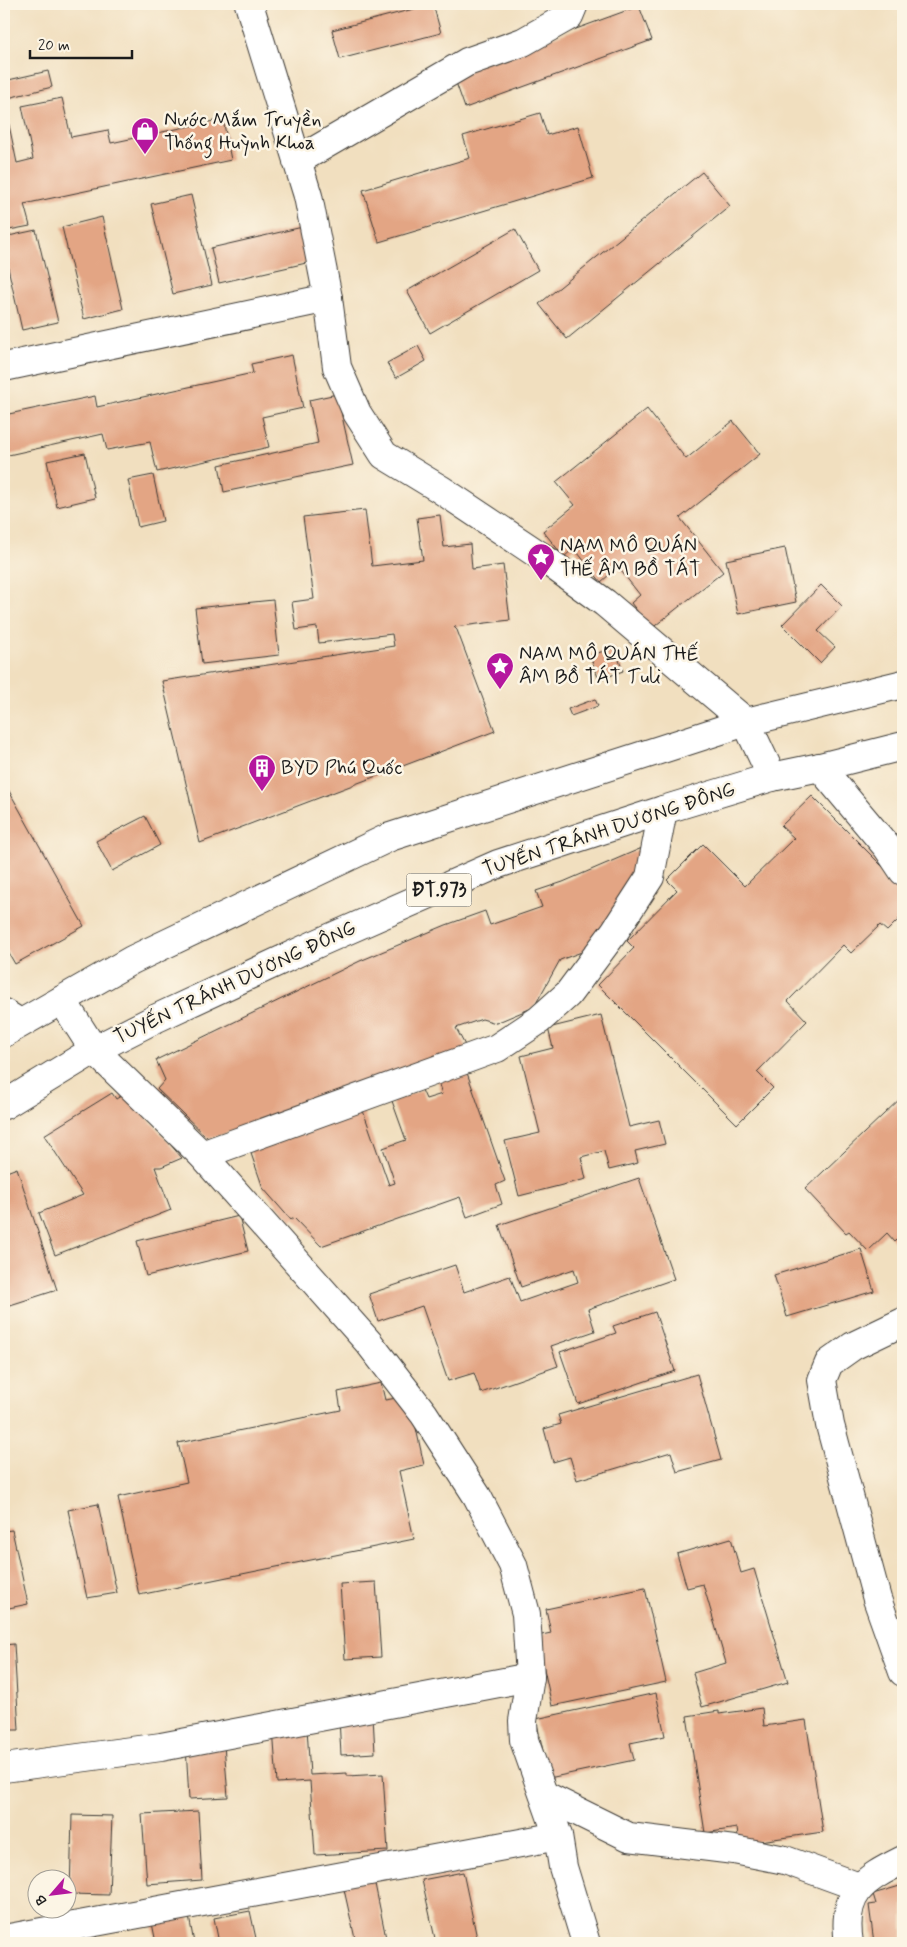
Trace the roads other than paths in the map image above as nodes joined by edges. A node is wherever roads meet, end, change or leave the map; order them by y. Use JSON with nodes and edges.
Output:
{"nodes":[{"id":1,"x":249,"y":4,"type":"edge"},
{"id":2,"x":574,"y":4,"type":"edge"},
{"id":3,"x":297,"y":160,"type":"junction"},
{"id":4,"x":328,"y":298,"type":"junction"},
{"id":5,"x":4,"y":367,"type":"edge"},
{"id":6,"x":903,"y":684,"type":"edge"},
{"id":7,"x":746,"y":722,"type":"junction"},
{"id":8,"x":903,"y":746,"type":"edge"},
{"id":9,"x":820,"y":767,"type":"junction"},
{"id":10,"x":772,"y":777,"type":"junction"},
{"id":11,"x":663,"y":810,"type":"junction"},
{"id":12,"x":903,"y":871,"type":"edge"},
{"id":13,"x":62,"y":1000,"type":"junction"},
{"id":14,"x":9,"y":1023,"type":"edge"},
{"id":15,"x":94,"y":1050,"type":"junction"},
{"id":16,"x":4,"y":1105,"type":"edge"},
{"id":17,"x":202,"y":1155,"type":"junction"},
{"id":18,"x":903,"y":1322,"type":"edge"},
{"id":19,"x":903,"y":1672,"type":"edge"},
{"id":20,"x":530,"y":1676,"type":"junction"},
{"id":21,"x":4,"y":1768,"type":"edge"},
{"id":22,"x":544,"y":1795,"type":"junction"},
{"id":23,"x":558,"y":1836,"type":"junction"},
{"id":24,"x":903,"y":1860,"type":"edge"},
{"id":25,"x":859,"y":1887,"type":"junction"},
{"id":26,"x":4,"y":1940,"type":"edge"},
{"id":27,"x":586,"y":1943,"type":"edge"},
{"id":28,"x":848,"y":1943,"type":"edge"}],
"edges":[{"from":1,"to":3,"type":"street"},
{"from":2,"to":3,"type":"street"},
{"from":3,"to":4,"type":"street"},
{"from":4,"to":5,"type":"street"},
{"from":4,"to":7,"type":"street"},
{"from":6,"to":7,"type":"street"},
{"from":7,"to":10,"type":"street"},
{"from":7,"to":13,"type":"street"},
{"from":8,"to":9,"type":"street","name":"TUYẾN TRÁNH DƯƠNG ĐÔNG","number":"ĐT.973"},
{"from":9,"to":10,"type":"street","name":"TUYẾN TRÁNH DƯƠNG ĐÔNG","number":"ĐT.973"},
{"from":9,"to":12,"type":"street"},
{"from":10,"to":11,"type":"street","name":"TUYẾN TRÁNH DƯƠNG ĐÔNG","number":"ĐT.973"},
{"from":11,"to":15,"type":"street","name":"TUYẾN TRÁNH DƯƠNG ĐÔNG","number":"ĐT.973"},
{"from":11,"to":17,"type":"street"},
{"from":13,"to":14,"type":"street"},
{"from":13,"to":15,"type":"street"},
{"from":15,"to":16,"type":"street","name":"TUYẾN TRÁNH DƯƠNG ĐÔNG","number":"ĐT.973"},
{"from":15,"to":17,"type":"street"},
{"from":17,"to":20,"type":"street"},
{"from":18,"to":19,"type":"street"},
{"from":20,"to":21,"type":"street"},
{"from":20,"to":22,"type":"street"},
{"from":22,"to":23,"type":"street"},
{"from":22,"to":25,"type":"street"},
{"from":23,"to":26,"type":"street"},
{"from":23,"to":27,"type":"street"},
{"from":24,"to":25,"type":"street"},
{"from":25,"to":28,"type":"street"}]}
